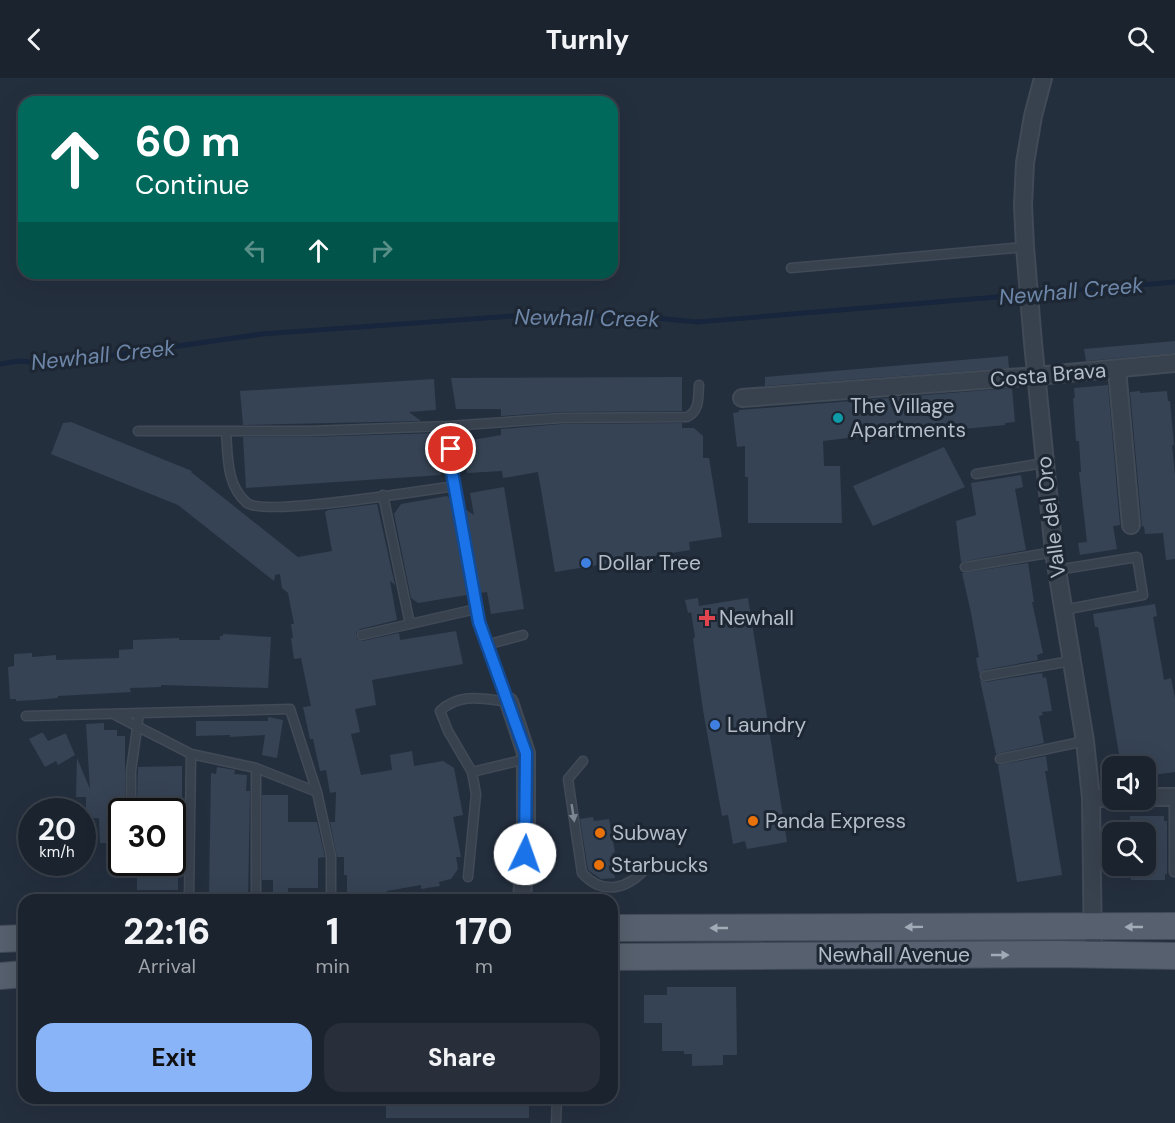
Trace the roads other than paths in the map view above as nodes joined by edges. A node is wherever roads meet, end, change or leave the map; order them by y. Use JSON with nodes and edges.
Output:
{"nodes":[{"id":1,"x":1043,"y":78,"type":"edge"},
{"id":2,"x":1026,"y":251,"type":"junction"},
{"id":3,"x":791,"y":268,"type":"dead end"},
{"id":4,"x":1175,"y":363,"type":"edge"},
{"id":5,"x":1117,"y":369,"type":"junction"},
{"id":6,"x":1036,"y":376,"type":"junction"},
{"id":7,"x":699,"y":385,"type":"dead end"},
{"id":8,"x":742,"y":398,"type":"dead end"},
{"id":9,"x":449,"y":426,"type":"junction"},
{"id":10,"x":138,"y":431,"type":"dead end"},
{"id":11,"x":226,"y":431,"type":"junction"},
{"id":12,"x":1044,"y":463,"type":"junction"},
{"id":13,"x":976,"y":474,"type":"dead end"},
{"id":14,"x":454,"y":486,"type":"junction"},
{"id":15,"x":383,"y":495,"type":"junction"},
{"id":16,"x":1131,"y":525,"type":"dead end"},
{"id":17,"x":1054,"y":552,"type":"junction"},
{"id":18,"x":965,"y":567,"type":"dead end"},
{"id":19,"x":1057,"y":570,"type":"junction"},
{"id":20,"x":476,"y":609,"type":"junction"},
{"id":21,"x":1063,"y":610,"type":"junction"},
{"id":22,"x":410,"y":624,"type":"junction"},
{"id":23,"x":362,"y":635,"type":"dead end"},
{"id":24,"x":523,"y":635,"type":"dead end"},
{"id":25,"x":486,"y":645,"type":"junction"},
{"id":26,"x":1071,"y":661,"type":"junction"},
{"id":27,"x":985,"y":676,"type":"dead end"},
{"id":28,"x":509,"y":702,"type":"junction"},
{"id":29,"x":139,"y":714,"type":"junction"},
{"id":30,"x":114,"y":715,"type":"junction"},
{"id":31,"x":26,"y":716,"type":"dead end"},
{"id":32,"x":138,"y":726,"type":"junction"},
{"id":33,"x":1085,"y":741,"type":"junction"},
{"id":34,"x":191,"y":754,"type":"junction"},
{"id":35,"x":526,"y":759,"type":"junction"},
{"id":36,"x":1000,"y":759,"type":"dead end"},
{"id":37,"x":583,"y":761,"type":"dead end"},
{"id":38,"x":256,"y":768,"type":"junction"},
{"id":39,"x":472,"y":772,"type":"junction"},
{"id":40,"x":318,"y":792,"type":"junction"},
{"id":41,"x":1156,"y":797,"type":"edge"},
{"id":42,"x":1174,"y":797,"type":"edge"},
{"id":43,"x":131,"y":798,"type":"edge"},
{"id":44,"x":1092,"y":798,"type":"junction"},
{"id":45,"x":1102,"y":798,"type":"edge"},
{"id":46,"x":646,"y":868,"type":"dead end"},
{"id":47,"x":1174,"y":872,"type":"edge"},
{"id":48,"x":468,"y":877,"type":"dead end"},
{"id":49,"x":189,"y":894,"type":"edge"},
{"id":50,"x":255,"y":894,"type":"edge"},
{"id":51,"x":331,"y":894,"type":"edge"},
{"id":52,"x":522,"y":894,"type":"edge"},
{"id":53,"x":1094,"y":927,"type":"junction"},
{"id":54,"x":1175,"y":927,"type":"edge"},
{"id":55,"x":618,"y":928,"type":"edge"},
{"id":56,"x":846,"y":928,"type":"junction"},
{"id":57,"x":18,"y":938,"type":"edge"},
{"id":58,"x":0,"y":939,"type":"edge"},
{"id":59,"x":847,"y":955,"type":"junction"},
{"id":60,"x":1093,"y":956,"type":"junction"},
{"id":61,"x":1175,"y":956,"type":"edge"},
{"id":62,"x":618,"y":957,"type":"edge"},
{"id":63,"x":18,"y":974,"type":"edge"},
{"id":64,"x":0,"y":976,"type":"edge"},
{"id":65,"x":557,"y":1104,"type":"edge"},
{"id":66,"x":556,"y":1123,"type":"edge"}],
"edges":[{"from":1,"to":2,"type":"street","name":"Valle del Oro"},
{"from":2,"to":3,"type":"lane"},
{"from":2,"to":6,"type":"street","name":"Valle del Oro"},
{"from":4,"to":5,"type":"street","name":"Costa Brava"},
{"from":5,"to":6,"type":"street","name":"Costa Brava"},
{"from":5,"to":16,"type":"street"},
{"from":6,"to":8,"type":"street","name":"Costa Brava"},
{"from":6,"to":12,"type":"street","name":"Valle del Oro"},
{"from":7,"to":9,"type":"lane"},
{"from":9,"to":11,"type":"lane"},
{"from":9,"to":14,"type":"lane"},
{"from":10,"to":11,"type":"lane"},
{"from":11,"to":15,"type":"lane"},
{"from":12,"to":13,"type":"lane"},
{"from":12,"to":17,"type":"street","name":"Valle del Oro"},
{"from":14,"to":15,"type":"lane"},
{"from":14,"to":20,"type":"lane"},
{"from":15,"to":22,"type":"lane"},
{"from":17,"to":18,"type":"lane"},
{"from":17,"to":19,"type":"street","name":"Valle del Oro"},
{"from":19,"to":21,"type":"street","name":"Valle del Oro"},
{"from":19,"to":21,"type":"lane"},
{"from":20,"to":22,"type":"lane"},
{"from":20,"to":25,"type":"lane"},
{"from":21,"to":26,"type":"street","name":"Valle del Oro"},
{"from":22,"to":23,"type":"lane"},
{"from":24,"to":25,"type":"lane"},
{"from":25,"to":28,"type":"lane"},
{"from":26,"to":27,"type":"lane"},
{"from":26,"to":33,"type":"street","name":"Valle del Oro"},
{"from":28,"to":35,"type":"street"},
{"from":28,"to":39,"type":"lane"},
{"from":29,"to":30,"type":"lane"},
{"from":29,"to":32,"type":"lane"},
{"from":29,"to":40,"type":"lane"},
{"from":30,"to":31,"type":"lane"},
{"from":30,"to":32,"type":"lane"},
{"from":32,"to":34,"type":"lane"},
{"from":32,"to":43,"type":"lane"},
{"from":33,"to":36,"type":"lane"},
{"from":33,"to":44,"type":"street","name":"Valle del Oro"},
{"from":34,"to":38,"type":"lane"},
{"from":34,"to":49,"type":"lane"},
{"from":35,"to":39,"type":"lane"},
{"from":35,"to":52,"type":"street"},
{"from":37,"to":46,"type":"lane","one_way":true},
{"from":38,"to":40,"type":"lane"},
{"from":38,"to":50,"type":"lane"},
{"from":39,"to":48,"type":"lane"},
{"from":40,"to":51,"type":"lane"},
{"from":41,"to":42,"type":"street"},
{"from":42,"to":47,"type":"lane"},
{"from":44,"to":45,"type":"street"},
{"from":44,"to":53,"type":"street","name":"Valle del Oro"},
{"from":54,"to":53,"type":"main road","name":"Newhall Avenue","one_way":true},
{"from":53,"to":56,"type":"main road","name":"Newhall Avenue","one_way":true},
{"from":53,"to":60,"type":"street","name":"Valle del Oro"},
{"from":56,"to":55,"type":"main road","name":"Newhall Avenue","one_way":true},
{"from":56,"to":59,"type":"main road"},
{"from":57,"to":58,"type":"main road"},
{"from":59,"to":60,"type":"main road","name":"Newhall Avenue","one_way":true},
{"from":59,"to":62,"type":"main road","name":"Newhall Avenue"},
{"from":60,"to":61,"type":"main road","name":"Newhall Avenue"},
{"from":63,"to":64,"type":"main road"},
{"from":65,"to":66,"type":"lane"}]}
